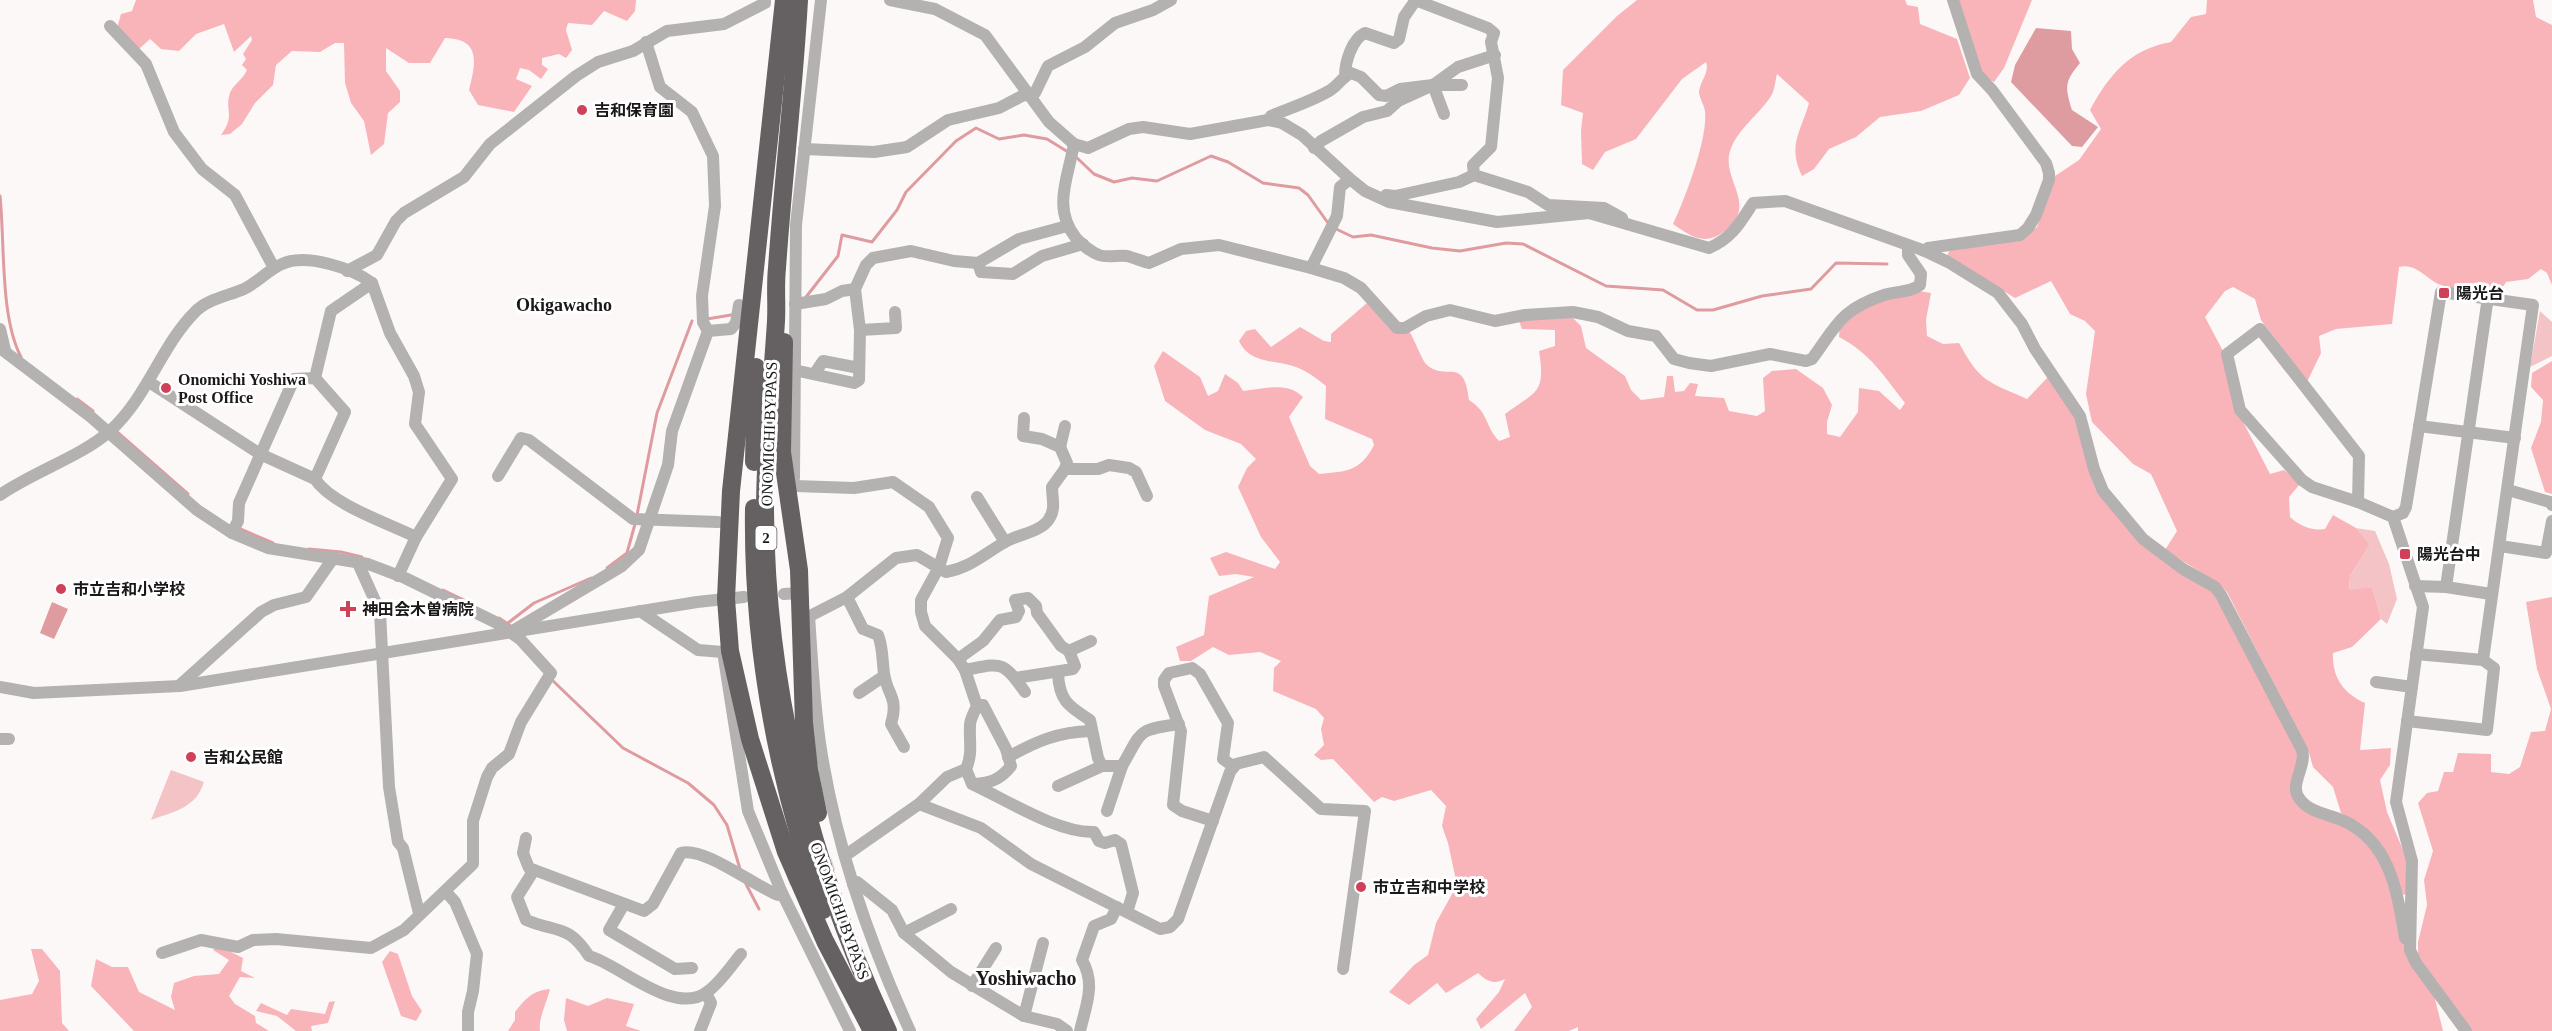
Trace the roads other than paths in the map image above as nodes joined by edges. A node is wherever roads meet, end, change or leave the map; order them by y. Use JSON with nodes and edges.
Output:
{"nodes":[{"id":1,"x":765,"y":0,"type":"edge"},
{"id":2,"x":785,"y":0,"type":"edge"},
{"id":3,"x":799,"y":0,"type":"edge"},
{"id":4,"x":821,"y":0,"type":"edge"},
{"id":5,"x":890,"y":0,"type":"edge"},
{"id":6,"x":1171,"y":0,"type":"edge"},
{"id":7,"x":1953,"y":0,"type":"edge"},
{"id":8,"x":1415,"y":1,"type":"edge"},
{"id":9,"x":110,"y":26,"type":"dead end"},
{"id":10,"x":646,"y":42,"type":"junction"},
{"id":11,"x":1495,"y":55,"type":"junction"},
{"id":12,"x":1345,"y":76,"type":"junction"},
{"id":13,"x":1433,"y":85,"type":"junction"},
{"id":14,"x":1462,"y":85,"type":"dead end"},
{"id":15,"x":1029,"y":95,"type":"junction"},
{"id":16,"x":1444,"y":114,"type":"dead end"},
{"id":17,"x":1268,"y":120,"type":"junction"},
{"id":18,"x":1074,"y":144,"type":"junction"},
{"id":19,"x":1314,"y":148,"type":"junction"},
{"id":20,"x":804,"y":149,"type":"junction"},
{"id":21,"x":1474,"y":175,"type":"junction"},
{"id":22,"x":786,"y":178,"type":"junction"},
{"id":23,"x":1350,"y":179,"type":"junction"},
{"id":24,"x":1389,"y":202,"type":"junction"},
{"id":25,"x":1627,"y":224,"type":"junction"},
{"id":26,"x":1067,"y":226,"type":"junction"},
{"id":27,"x":1083,"y":244,"type":"junction"},
{"id":28,"x":1908,"y":246,"type":"junction"},
{"id":29,"x":1925,"y":251,"type":"junction"},
{"id":30,"x":978,"y":263,"type":"junction"},
{"id":31,"x":274,"y":268,"type":"junction"},
{"id":32,"x":1311,"y":268,"type":"junction"},
{"id":33,"x":347,"y":271,"type":"junction"},
{"id":34,"x":372,"y":283,"type":"junction"},
{"id":35,"x":855,"y":289,"type":"junction"},
{"id":36,"x":2488,"y":297,"type":"junction"},
{"id":37,"x":739,"y":304,"type":"dead end"},
{"id":38,"x":795,"y":304,"type":"junction"},
{"id":39,"x":896,"y":312,"type":"dead end"},
{"id":40,"x":0,"y":329,"type":"edge"},
{"id":41,"x":860,"y":330,"type":"junction"},
{"id":42,"x":708,"y":331,"type":"junction"},
{"id":43,"x":2,"y":349,"type":"edge"},
{"id":44,"x":794,"y":370,"type":"junction"},
{"id":45,"x":315,"y":378,"type":"junction"},
{"id":46,"x":149,"y":382,"type":"junction"},
{"id":47,"x":1024,"y":418,"type":"dead end"},
{"id":48,"x":1065,"y":426,"type":"dead end"},
{"id":49,"x":2419,"y":426,"type":"junction"},
{"id":50,"x":2468,"y":432,"type":"junction"},
{"id":51,"x":108,"y":433,"type":"junction"},
{"id":52,"x":2515,"y":438,"type":"junction"},
{"id":53,"x":1060,"y":447,"type":"junction"},
{"id":54,"x":260,"y":454,"type":"junction"},
{"id":55,"x":1065,"y":469,"type":"junction"},
{"id":56,"x":498,"y":476,"type":"dead end"},
{"id":57,"x":315,"y":479,"type":"junction"},
{"id":58,"x":795,"y":486,"type":"junction"},
{"id":59,"x":2508,"y":490,"type":"junction"},
{"id":60,"x":0,"y":495,"type":"edge"},
{"id":61,"x":1147,"y":496,"type":"dead end"},
{"id":62,"x":977,"y":497,"type":"dead end"},
{"id":63,"x":2358,"y":502,"type":"junction"},
{"id":64,"x":2552,"y":505,"type":"edge"},
{"id":65,"x":2393,"y":517,"type":"junction"},
{"id":66,"x":651,"y":519,"type":"junction"},
{"id":67,"x":2552,"y":521,"type":"edge"},
{"id":68,"x":718,"y":522,"type":"dead end"},
{"id":69,"x":232,"y":533,"type":"junction"},
{"id":70,"x":416,"y":537,"type":"junction"},
{"id":71,"x":1005,"y":542,"type":"junction"},
{"id":72,"x":2500,"y":546,"type":"junction"},
{"id":73,"x":334,"y":557,"type":"junction"},
{"id":74,"x":358,"y":562,"type":"junction"},
{"id":75,"x":939,"y":567,"type":"junction"},
{"id":76,"x":398,"y":576,"type":"junction"},
{"id":77,"x":2415,"y":586,"type":"junction"},
{"id":78,"x":2446,"y":587,"type":"junction"},
{"id":79,"x":792,"y":593,"type":"junction"},
{"id":80,"x":2491,"y":594,"type":"junction"},
{"id":81,"x":847,"y":597,"type":"junction"},
{"id":82,"x":735,"y":598,"type":"junction"},
{"id":83,"x":640,"y":611,"type":"junction"},
{"id":84,"x":805,"y":618,"type":"junction"},
{"id":85,"x":526,"y":627,"type":"junction"},
{"id":86,"x":510,"y":633,"type":"junction"},
{"id":87,"x":1091,"y":641,"type":"dead end"},
{"id":88,"x":383,"y":651,"type":"junction"},
{"id":89,"x":1069,"y":651,"type":"junction"},
{"id":90,"x":727,"y":652,"type":"junction"},
{"id":91,"x":2416,"y":654,"type":"junction"},
{"id":92,"x":2483,"y":660,"type":"junction"},
{"id":93,"x":962,"y":665,"type":"junction"},
{"id":94,"x":1058,"y":673,"type":"junction"},
{"id":95,"x":884,"y":676,"type":"junction"},
{"id":96,"x":1015,"y":678,"type":"junction"},
{"id":97,"x":2376,"y":682,"type":"dead end"},
{"id":98,"x":180,"y":686,"type":"junction"},
{"id":99,"x":0,"y":687,"type":"edge"},
{"id":100,"x":2412,"y":687,"type":"junction"},
{"id":101,"x":1025,"y":692,"type":"dead end"},
{"id":102,"x":859,"y":693,"type":"dead end"},
{"id":103,"x":977,"y":706,"type":"junction"},
{"id":104,"x":2407,"y":721,"type":"junction"},
{"id":105,"x":1179,"y":724,"type":"junction"},
{"id":106,"x":1091,"y":731,"type":"junction"},
{"id":107,"x":904,"y":747,"type":"dead end"},
{"id":108,"x":1008,"y":757,"type":"junction"},
{"id":109,"x":1102,"y":766,"type":"junction"},
{"id":110,"x":1122,"y":766,"type":"junction"},
{"id":111,"x":1234,"y":767,"type":"junction"},
{"id":112,"x":966,"y":769,"type":"junction"},
{"id":113,"x":972,"y":784,"type":"junction"},
{"id":114,"x":1058,"y":786,"type":"dead end"},
{"id":115,"x":919,"y":804,"type":"junction"},
{"id":116,"x":1107,"y":811,"type":"dead end"},
{"id":117,"x":1213,"y":821,"type":"junction"},
{"id":118,"x":526,"y":838,"type":"dead end"},
{"id":119,"x":844,"y":859,"type":"junction"},
{"id":120,"x":534,"y":870,"type":"junction"},
{"id":121,"x":853,"y":884,"type":"junction"},
{"id":122,"x":783,"y":885,"type":"junction"},
{"id":123,"x":446,"y":892,"type":"junction"},
{"id":124,"x":624,"y":904,"type":"junction"},
{"id":125,"x":951,"y":909,"type":"dead end"},
{"id":126,"x":1122,"y":909,"type":"junction"},
{"id":127,"x":419,"y":914,"type":"junction"},
{"id":128,"x":904,"y":933,"type":"junction"},
{"id":129,"x":2409,"y":941,"type":"junction"},
{"id":130,"x":1043,"y":943,"type":"dead end"},
{"id":131,"x":996,"y":948,"type":"dead end"},
{"id":132,"x":162,"y":953,"type":"dead end"},
{"id":133,"x":741,"y":954,"type":"dead end"},
{"id":134,"x":692,"y":968,"type":"dead end"},
{"id":135,"x":1343,"y":969,"type":"dead end"},
{"id":136,"x":861,"y":971,"type":"junction"},
{"id":137,"x":972,"y":986,"type":"junction"},
{"id":138,"x":706,"y":993,"type":"junction"},
{"id":139,"x":1024,"y":1016,"type":"junction"},
{"id":140,"x":468,"y":1031,"type":"edge"},
{"id":141,"x":700,"y":1031,"type":"edge"},
{"id":142,"x":850,"y":1031,"type":"edge"},
{"id":143,"x":872,"y":1031,"type":"edge"},
{"id":144,"x":888,"y":1031,"type":"edge"},
{"id":145,"x":910,"y":1031,"type":"edge"},
{"id":146,"x":1066,"y":1031,"type":"edge"},
{"id":147,"x":1080,"y":1031,"type":"edge"},
{"id":148,"x":2466,"y":1031,"type":"edge"}],
"edges":[{"from":1,"to":10,"type":"street"},
{"from":2,"to":82,"type":"highway"},
{"from":2,"to":143,"type":"highway","name":"ONOMICHI BYPASS","number":"2"},
{"from":3,"to":22,"type":"highway","name":"ONOMICHI BYPASS","number":"2"},
{"from":4,"to":20,"type":"street"},
{"from":5,"to":15,"type":"street"},
{"from":6,"to":15,"type":"street"},
{"from":7,"to":29,"type":"street"},
{"from":8,"to":11,"type":"street"},
{"from":8,"to":12,"type":"street"},
{"from":9,"to":31,"type":"street"},
{"from":10,"to":33,"type":"street"},
{"from":10,"to":42,"type":"street"},
{"from":11,"to":13,"type":"street"},
{"from":11,"to":21,"type":"street"},
{"from":12,"to":13,"type":"street"},
{"from":12,"to":17,"type":"street"},
{"from":13,"to":14,"type":"street"},
{"from":13,"to":16,"type":"street"},
{"from":13,"to":19,"type":"street"},
{"from":15,"to":18,"type":"street"},
{"from":15,"to":20,"type":"street"},
{"from":17,"to":18,"type":"street"},
{"from":17,"to":19,"type":"street"},
{"from":18,"to":26,"type":"street"},
{"from":19,"to":23,"type":"street"},
{"from":20,"to":38,"type":"street"},
{"from":21,"to":24,"type":"street"},
{"from":21,"to":25,"type":"street"},
{"from":22,"to":79,"type":"highway"},
{"from":22,"to":136,"type":"highway","name":"ONOMICHI BYPASS","number":"2"},
{"from":23,"to":24,"type":"street"},
{"from":23,"to":32,"type":"street"},
{"from":24,"to":25,"type":"street"},
{"from":25,"to":28,"type":"street"},
{"from":26,"to":27,"type":"street"},
{"from":26,"to":30,"type":"street"},
{"from":27,"to":30,"type":"street"},
{"from":27,"to":32,"type":"street"},
{"from":28,"to":29,"type":"street"},
{"from":28,"to":32,"type":"street"},
{"from":29,"to":129,"type":"street"},
{"from":30,"to":35,"type":"street"},
{"from":31,"to":33,"type":"street"},
{"from":31,"to":46,"type":"street"},
{"from":33,"to":34,"type":"street"},
{"from":34,"to":45,"type":"street"},
{"from":34,"to":70,"type":"street"},
{"from":35,"to":38,"type":"street"},
{"from":35,"to":41,"type":"street"},
{"from":36,"to":49,"type":"street"},
{"from":36,"to":50,"type":"street"},
{"from":36,"to":52,"type":"street"},
{"from":37,"to":42,"type":"street"},
{"from":38,"to":44,"type":"street"},
{"from":39,"to":41,"type":"street"},
{"from":40,"to":43,"type":"street"},
{"from":41,"to":44,"type":"street"},
{"from":42,"to":66,"type":"street"},
{"from":43,"to":51,"type":"street"},
{"from":44,"to":58,"type":"street"},
{"from":45,"to":54,"type":"street"},
{"from":45,"to":57,"type":"street"},
{"from":46,"to":51,"type":"street"},
{"from":46,"to":54,"type":"street"},
{"from":47,"to":53,"type":"street"},
{"from":48,"to":53,"type":"street"},
{"from":49,"to":50,"type":"street"},
{"from":49,"to":65,"type":"street"},
{"from":50,"to":52,"type":"street"},
{"from":50,"to":78,"type":"street"},
{"from":51,"to":60,"type":"street"},
{"from":51,"to":69,"type":"street"},
{"from":52,"to":59,"type":"street"},
{"from":53,"to":55,"type":"street"},
{"from":54,"to":57,"type":"street"},
{"from":54,"to":69,"type":"street"},
{"from":55,"to":61,"type":"street"},
{"from":55,"to":71,"type":"street"},
{"from":56,"to":66,"type":"street"},
{"from":57,"to":70,"type":"street"},
{"from":58,"to":75,"type":"street"},
{"from":58,"to":79,"type":"street"},
{"from":59,"to":64,"type":"street"},
{"from":59,"to":72,"type":"street"},
{"from":62,"to":71,"type":"street"},
{"from":63,"to":63,"type":"street"},
{"from":63,"to":65,"type":"street"},
{"from":65,"to":77,"type":"street"},
{"from":66,"to":68,"type":"street"},
{"from":66,"to":85,"type":"street"},
{"from":67,"to":72,"type":"street"},
{"from":69,"to":73,"type":"street"},
{"from":70,"to":76,"type":"street"},
{"from":71,"to":75,"type":"street"},
{"from":72,"to":80,"type":"street"},
{"from":73,"to":74,"type":"street"},
{"from":73,"to":98,"type":"street"},
{"from":74,"to":76,"type":"street"},
{"from":74,"to":88,"type":"street"},
{"from":75,"to":81,"type":"street"},
{"from":75,"to":93,"type":"street"},
{"from":76,"to":86,"type":"street"},
{"from":77,"to":78,"type":"street"},
{"from":77,"to":91,"type":"street"},
{"from":78,"to":80,"type":"street"},
{"from":79,"to":84,"type":"highway"},
{"from":80,"to":92,"type":"street"},
{"from":81,"to":84,"type":"street"},
{"from":81,"to":95,"type":"street"},
{"from":82,"to":83,"type":"street"},
{"from":82,"to":90,"type":"highway"},
{"from":83,"to":85,"type":"street"},
{"from":83,"to":90,"type":"street"},
{"from":84,"to":119,"type":"street"},
{"from":84,"to":136,"type":"highway"},
{"from":85,"to":86,"type":"street"},
{"from":86,"to":88,"type":"street"},
{"from":86,"to":123,"type":"street"},
{"from":87,"to":89,"type":"street"},
{"from":88,"to":98,"type":"street"},
{"from":88,"to":127,"type":"street"},
{"from":89,"to":93,"type":"street"},
{"from":89,"to":94,"type":"street"},
{"from":90,"to":122,"type":"street"},
{"from":90,"to":143,"type":"highway"},
{"from":91,"to":92,"type":"street"},
{"from":91,"to":100,"type":"street"},
{"from":92,"to":104,"type":"street"},
{"from":93,"to":96,"type":"street"},
{"from":93,"to":103,"type":"street"},
{"from":94,"to":96,"type":"street"},
{"from":94,"to":106,"type":"street"},
{"from":95,"to":102,"type":"street"},
{"from":95,"to":107,"type":"street"},
{"from":96,"to":101,"type":"street"},
{"from":97,"to":100,"type":"street"},
{"from":98,"to":99,"type":"street"},
{"from":100,"to":104,"type":"street"},
{"from":103,"to":108,"type":"street"},
{"from":103,"to":112,"type":"street"},
{"from":104,"to":129,"type":"street"},
{"from":105,"to":110,"type":"street"},
{"from":105,"to":111,"type":"street"},
{"from":105,"to":117,"type":"street"},
{"from":106,"to":108,"type":"street"},
{"from":106,"to":109,"type":"street"},
{"from":108,"to":113,"type":"street"},
{"from":109,"to":110,"type":"street"},
{"from":109,"to":114,"type":"street"},
{"from":110,"to":116,"type":"street"},
{"from":111,"to":117,"type":"street"},
{"from":111,"to":135,"type":"street"},
{"from":112,"to":113,"type":"street"},
{"from":112,"to":115,"type":"street"},
{"from":113,"to":126,"type":"street"},
{"from":115,"to":119,"type":"street"},
{"from":115,"to":126,"type":"street"},
{"from":117,"to":126,"type":"street"},
{"from":118,"to":120,"type":"street"},
{"from":119,"to":121,"type":"street"},
{"from":120,"to":124,"type":"street"},
{"from":120,"to":138,"type":"street"},
{"from":121,"to":128,"type":"street"},
{"from":121,"to":145,"type":"street"},
{"from":122,"to":124,"type":"street"},
{"from":122,"to":142,"type":"street"},
{"from":123,"to":127,"type":"street"},
{"from":123,"to":140,"type":"street"},
{"from":124,"to":134,"type":"street"},
{"from":125,"to":128,"type":"street"},
{"from":126,"to":147,"type":"street"},
{"from":127,"to":132,"type":"street"},
{"from":128,"to":137,"type":"street"},
{"from":129,"to":148,"type":"street"},
{"from":130,"to":139,"type":"street"},
{"from":131,"to":137,"type":"street"},
{"from":133,"to":138,"type":"street"},
{"from":136,"to":144,"type":"highway","name":"ONOMICHI BYPASS","number":"2"},
{"from":137,"to":139,"type":"street"},
{"from":138,"to":141,"type":"street"},
{"from":139,"to":146,"type":"street"}]}
